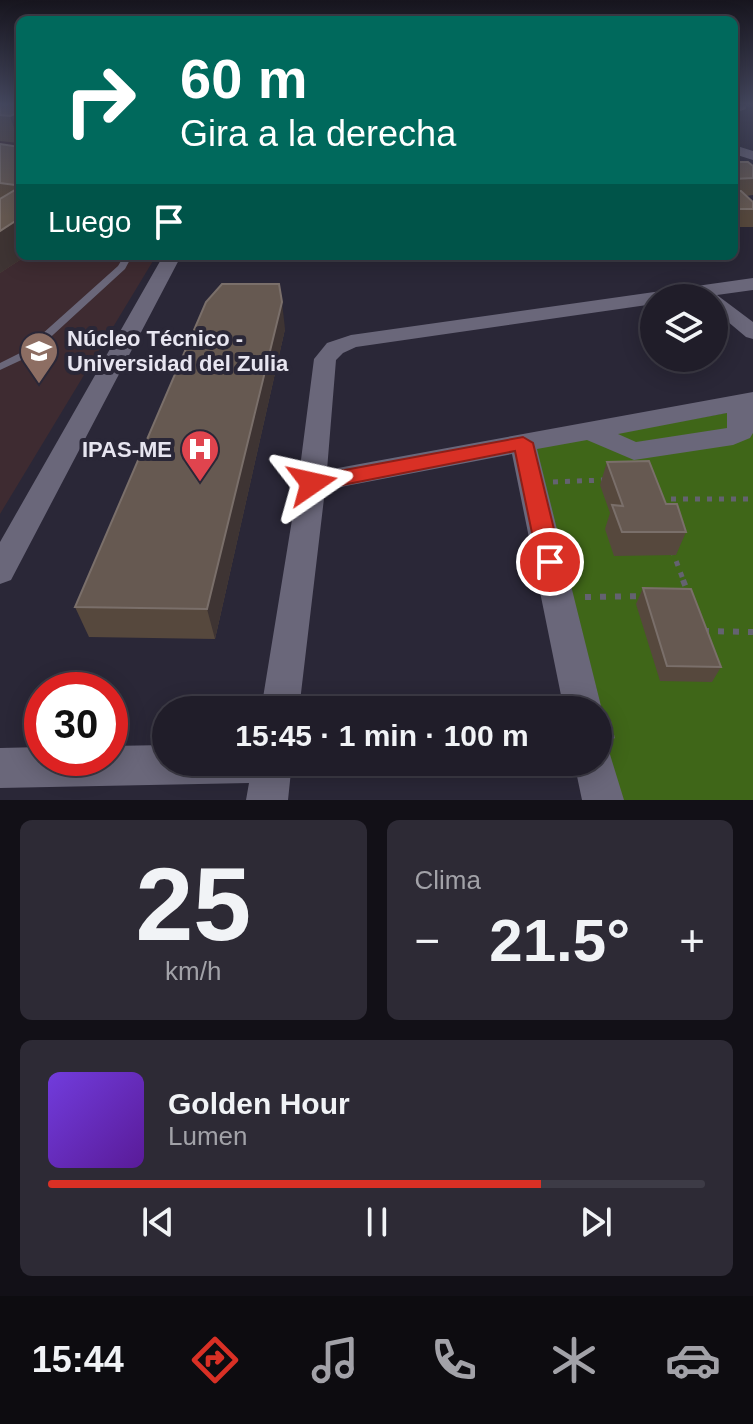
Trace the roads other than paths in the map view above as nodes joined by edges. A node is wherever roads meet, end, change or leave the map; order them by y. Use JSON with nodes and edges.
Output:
{"nodes":[{"id":1,"x":126,"y":260,"type":"edge"},
{"id":2,"x":170,"y":260,"type":"edge"},
{"id":3,"x":753,"y":284,"type":"edge"},
{"id":4,"x":728,"y":291,"type":"edge"},
{"id":5,"x":640,"y":305,"type":"edge"},
{"id":6,"x":728,"y":312,"type":"edge"},
{"id":7,"x":753,"y":333,"type":"edge"},
{"id":8,"x":0,"y":367,"type":"edge"},
{"id":9,"x":746,"y":402,"type":"edge"},
{"id":10,"x":523,"y":443,"type":"junction"},
{"id":11,"x":312,"y":483,"type":"junction"},
{"id":12,"x":0,"y":571,"type":"edge"},
{"id":13,"x":282,"y":696,"type":"edge"},
{"id":14,"x":580,"y":696,"type":"edge"},
{"id":15,"x":0,"y":768,"type":"edge"},
{"id":16,"x":152,"y":772,"type":"edge"},
{"id":17,"x":597,"y":776,"type":"edge"},
{"id":18,"x":603,"y":800,"type":"edge"}],
"edges":[{"from":1,"to":8,"type":"lane"},
{"from":2,"to":12,"type":"street"},
{"from":3,"to":4,"type":"street"},
{"from":5,"to":11,"type":"street"},
{"from":6,"to":7,"type":"street"},
{"from":9,"to":10,"type":"street"},
{"from":10,"to":11,"type":"street"},
{"from":10,"to":14,"type":"street"},
{"from":11,"to":13,"type":"street"},
{"from":15,"to":16,"type":"street"},
{"from":17,"to":18,"type":"street"}]}
